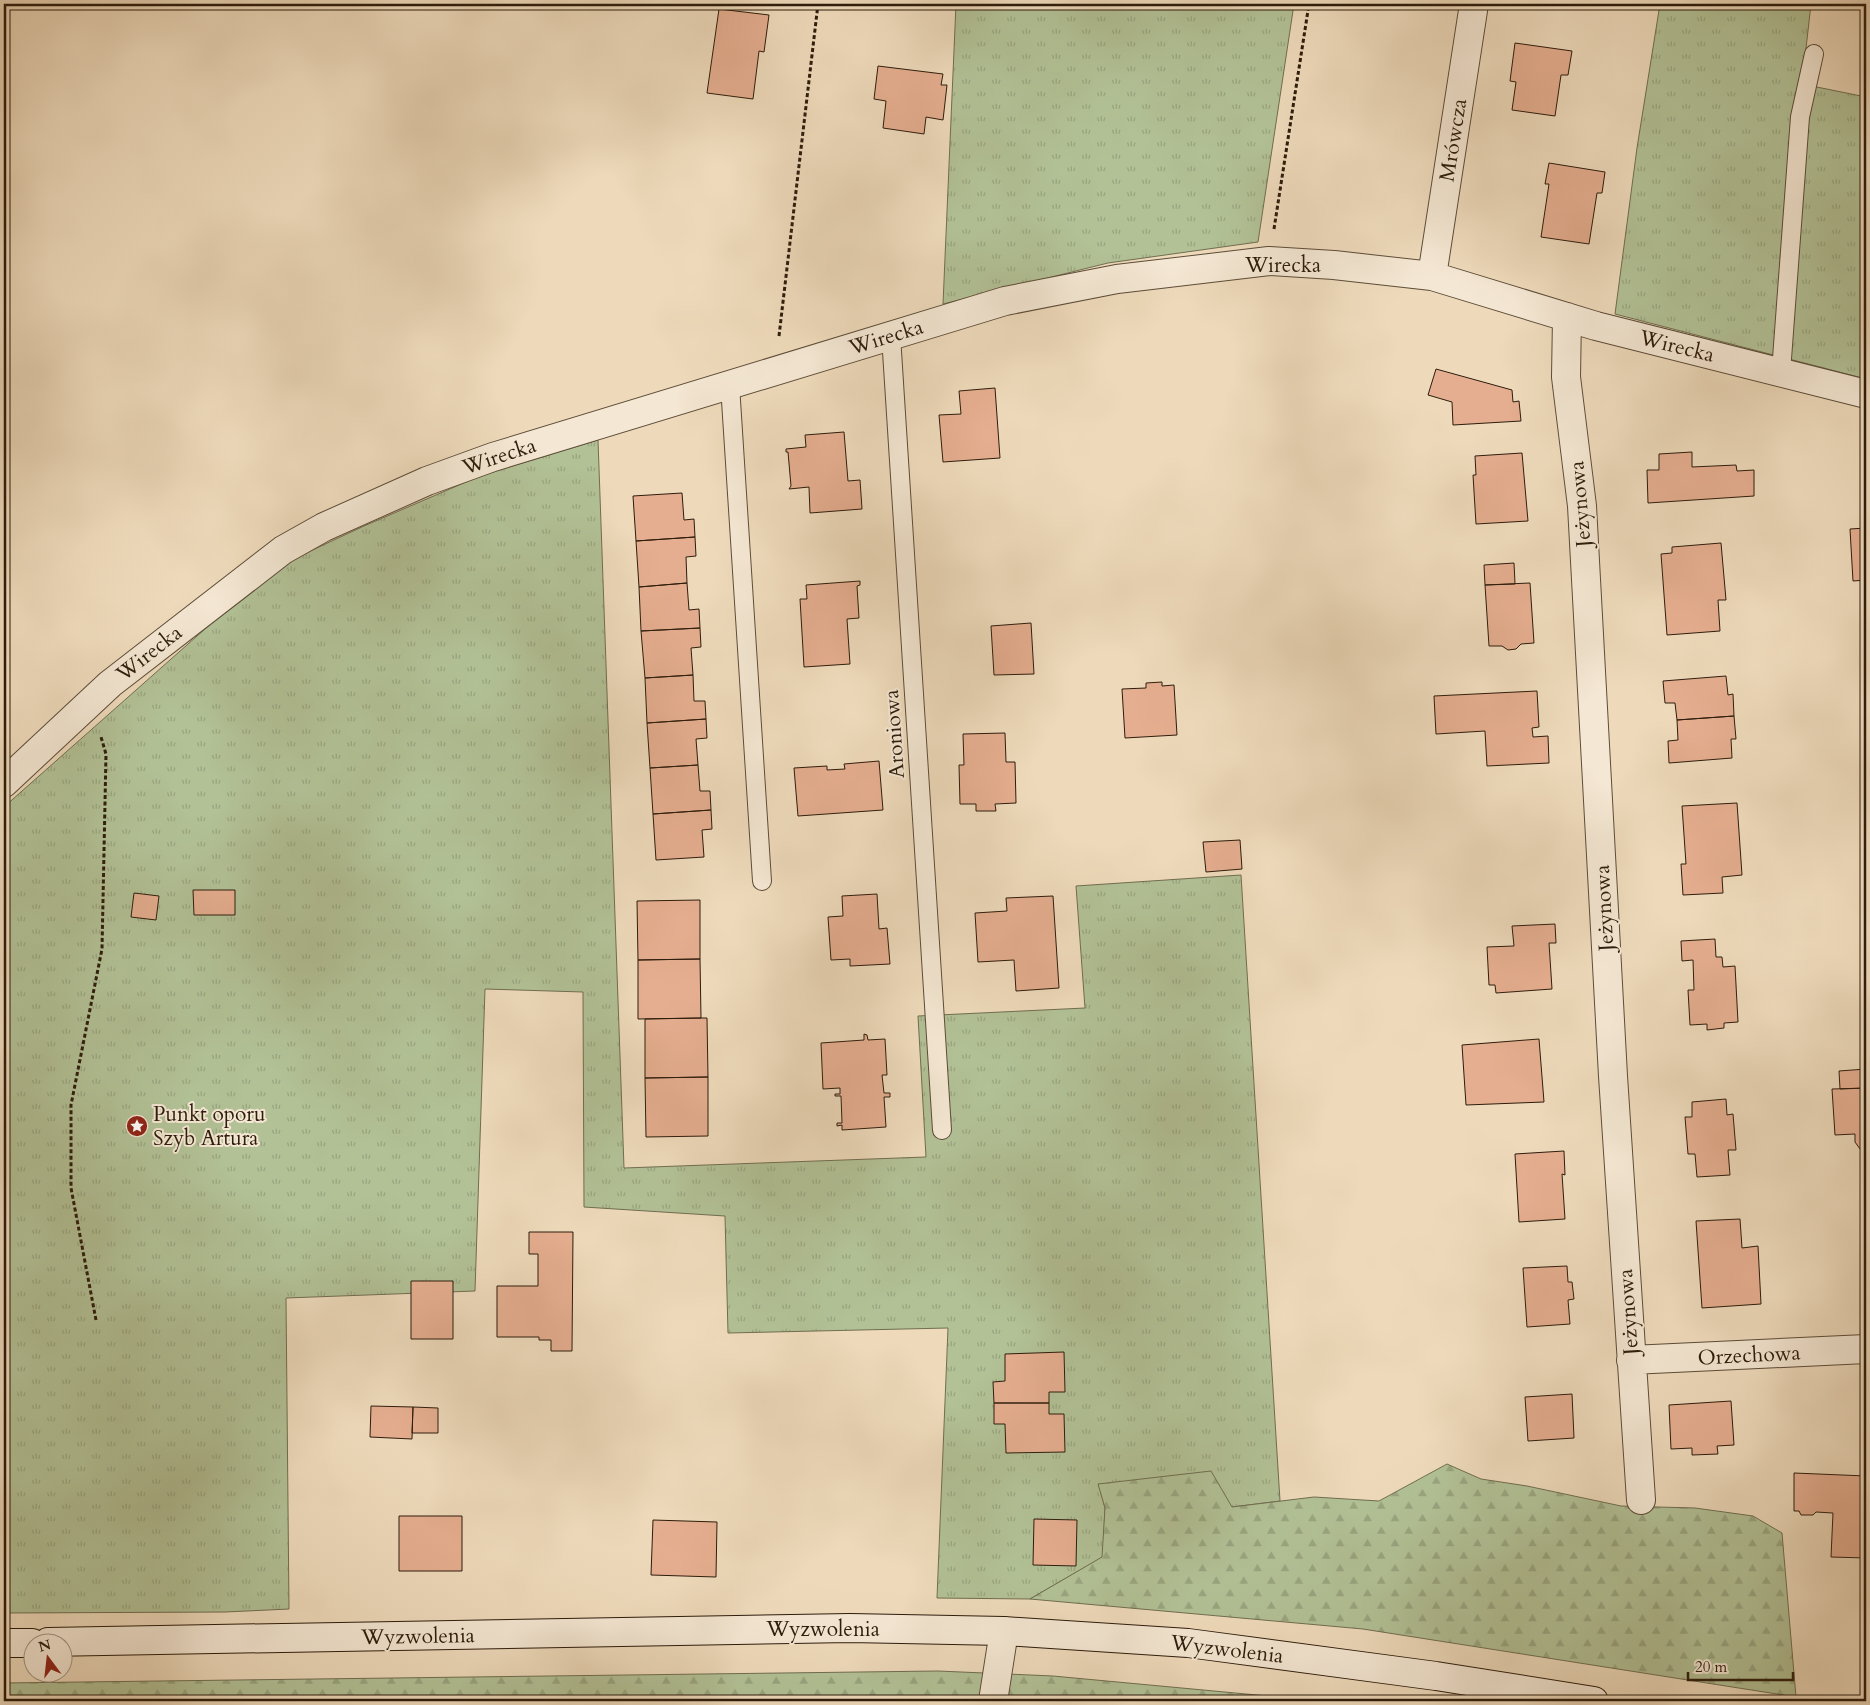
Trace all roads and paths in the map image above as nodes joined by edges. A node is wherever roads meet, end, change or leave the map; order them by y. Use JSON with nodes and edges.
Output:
{"nodes":[{"id":1,"x":818,"y":4,"type":"edge"},
{"id":2,"x":1310,"y":4,"type":"edge"},
{"id":3,"x":1474,"y":4,"type":"edge"},
{"id":4,"x":1814,"y":54,"type":"dead end"},
{"id":5,"x":1269,"y":261,"type":"junction"},
{"id":6,"x":1432,"y":276,"type":"junction"},
{"id":7,"x":1567,"y":317,"type":"junction"},
{"id":8,"x":892,"y":336,"type":"junction"},
{"id":9,"x":774,"y":372,"type":"junction"},
{"id":10,"x":1781,"y":372,"type":"junction"},
{"id":11,"x":730,"y":385,"type":"junction"},
{"id":12,"x":1866,"y":394,"type":"edge"},
{"id":13,"x":90,"y":703,"type":"junction"},
{"id":14,"x":4,"y":783,"type":"edge"},
{"id":15,"x":762,"y":881,"type":"dead end"},
{"id":16,"x":942,"y":1130,"type":"dead end"},
{"id":17,"x":96,"y":1320,"type":"dead end"},
{"id":18,"x":1866,"y":1349,"type":"edge"},
{"id":19,"x":1631,"y":1360,"type":"junction"},
{"id":20,"x":1641,"y":1500,"type":"dead end"},
{"id":21,"x":1004,"y":1631,"type":"junction"},
{"id":22,"x":72,"y":1642,"type":"edge"},
{"id":23,"x":4,"y":1643,"type":"edge"},
{"id":24,"x":22,"y":1643,"type":"edge"},
{"id":25,"x":993,"y":1701,"type":"edge"},
{"id":26,"x":1594,"y":1701,"type":"edge"}],
"edges":[{"from":1,"to":9,"type":"path"},
{"from":2,"to":5,"type":"path"},
{"from":3,"to":6,"type":"street","name":"Mrówcza"},
{"from":4,"to":10,"type":"lane"},
{"from":5,"to":6,"type":"street","name":"Wirecka"},
{"from":5,"to":8,"type":"street","name":"Wirecka"},
{"from":6,"to":7,"type":"street","name":"Wirecka"},
{"from":7,"to":10,"type":"street","name":"Wirecka"},
{"from":7,"to":19,"type":"street","name":"Jeżynowa"},
{"from":8,"to":9,"type":"street","name":"Wirecka"},
{"from":8,"to":16,"type":"lane","name":"Aroniowa"},
{"from":9,"to":11,"type":"street","name":"Wirecka"},
{"from":10,"to":12,"type":"street","name":"Wirecka"},
{"from":11,"to":13,"type":"street","name":"Wirecka"},
{"from":11,"to":15,"type":"lane"},
{"from":13,"to":14,"type":"street","name":"Wirecka"},
{"from":13,"to":17,"type":"path"},
{"from":18,"to":19,"type":"street","name":"Orzechowa"},
{"from":19,"to":20,"type":"street","name":"Jeżynowa"},
{"from":21,"to":22,"type":"street","name":"Wyzwolenia"},
{"from":21,"to":25,"type":"street"},
{"from":21,"to":26,"type":"street","name":"Wyzwolenia"},
{"from":23,"to":24,"type":"street"}]}
